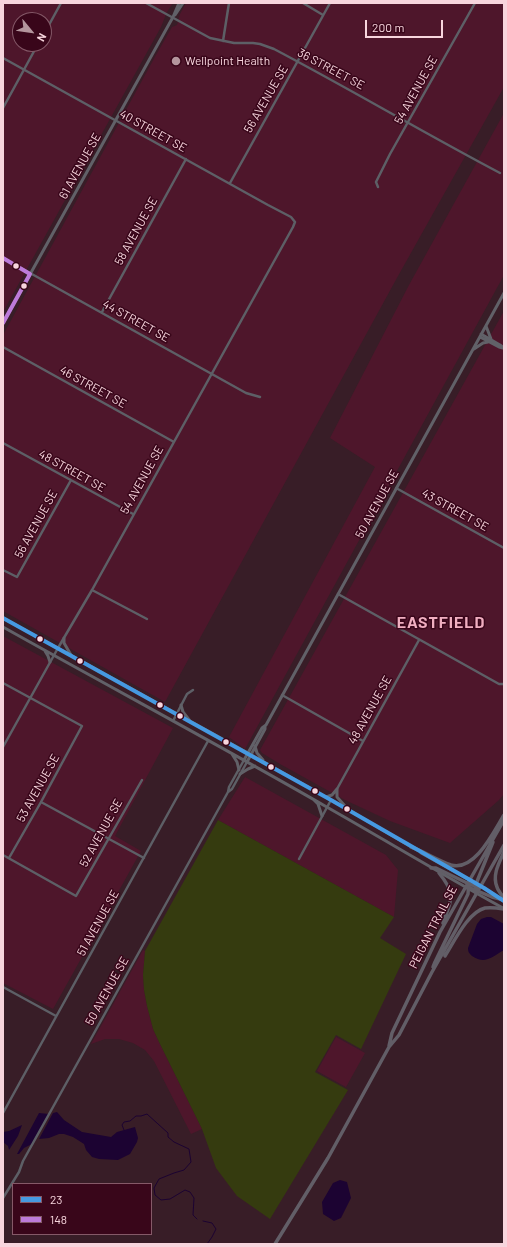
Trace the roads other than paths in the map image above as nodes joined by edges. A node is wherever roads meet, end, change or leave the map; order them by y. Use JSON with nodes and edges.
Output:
{"nodes":[{"id":1,"x":61,"y":3,"type":"edge"},
{"id":2,"x":146,"y":3,"type":"edge"},
{"id":3,"x":179,"y":3,"type":"edge"},
{"id":4,"x":183,"y":3,"type":"edge"},
{"id":5,"x":229,"y":3,"type":"edge"},
{"id":6,"x":303,"y":3,"type":"edge"},
{"id":7,"x":330,"y":3,"type":"edge"},
{"id":8,"x":475,"y":3,"type":"edge"},
{"id":9,"x":323,"y":15,"type":"junction"},
{"id":10,"x":173,"y":18,"type":"junction"},
{"id":11,"x":52,"y":19,"type":"edge"},
{"id":12,"x":223,"y":41,"type":"junction"},
{"id":13,"x":34,"y":52,"type":"edge"},
{"id":14,"x":3,"y":58,"type":"edge"},
{"id":15,"x":298,"y":61,"type":"junction"},
{"id":16,"x":24,"y":70,"type":"junction"},
{"id":17,"x":3,"y":108,"type":"edge"},
{"id":18,"x":115,"y":120,"type":"junction"},
{"id":19,"x":408,"y":123,"type":"junction"},
{"id":20,"x":186,"y":159,"type":"junction"},
{"id":21,"x":500,"y":173,"type":"dead end"},
{"id":22,"x":230,"y":183,"type":"junction"},
{"id":23,"x":378,"y":187,"type":"dead end"},
{"id":24,"x":294,"y":220,"type":"joint"},
{"id":25,"x":3,"y":258,"type":"edge"},
{"id":26,"x":30,"y":274,"type":"junction"},
{"id":27,"x":504,"y":293,"type":"edge"},
{"id":28,"x":102,"y":312,"type":"junction"},
{"id":29,"x":3,"y":323,"type":"edge"},
{"id":30,"x":486,"y":326,"type":"junction"},
{"id":31,"x":480,"y":335,"type":"junction"},
{"id":32,"x":491,"y":341,"type":"junction"},
{"id":33,"x":3,"y":347,"type":"edge"},
{"id":34,"x":504,"y":348,"type":"edge"},
{"id":35,"x":472,"y":350,"type":"junction"},
{"id":36,"x":211,"y":374,"type":"junction"},
{"id":37,"x":260,"y":397,"type":"dead end"},
{"id":38,"x":174,"y":442,"type":"junction"},
{"id":39,"x":3,"y":443,"type":"edge"},
{"id":40,"x":71,"y":480,"type":"junction"},
{"id":41,"x":396,"y":488,"type":"junction"},
{"id":42,"x":133,"y":514,"type":"junction"},
{"id":43,"x":504,"y":548,"type":"edge"},
{"id":44,"x":3,"y":570,"type":"edge"},
{"id":45,"x":92,"y":590,"type":"junction"},
{"id":46,"x":338,"y":594,"type":"junction"},
{"id":47,"x":3,"y":618,"type":"edge"},
{"id":48,"x":147,"y":619,"type":"dead end"},
{"id":49,"x":3,"y":627,"type":"edge"},
{"id":50,"x":64,"y":638,"type":"junction"},
{"id":51,"x":419,"y":640,"type":"junction"},
{"id":52,"x":58,"y":648,"type":"junction"},
{"id":53,"x":44,"y":650,"type":"junction"},
{"id":54,"x":54,"y":655,"type":"junction"},
{"id":55,"x":72,"y":656,"type":"junction"},
{"id":56,"x":50,"y":662,"type":"junction"},
{"id":57,"x":3,"y":683,"type":"edge"},
{"id":58,"x":504,"y":684,"type":"edge"},
{"id":59,"x":193,"y":690,"type":"dead end"},
{"id":60,"x":282,"y":695,"type":"junction"},
{"id":61,"x":30,"y":698,"type":"junction"},
{"id":62,"x":181,"y":705,"type":"junction"},
{"id":63,"x":176,"y":714,"type":"junction"},
{"id":64,"x":172,"y":721,"type":"junction"},
{"id":65,"x":191,"y":722,"type":"junction"},
{"id":66,"x":266,"y":725,"type":"junction"},
{"id":67,"x":208,"y":741,"type":"junction"},
{"id":68,"x":363,"y":741,"type":"junction"},
{"id":69,"x":255,"y":746,"type":"junction"},
{"id":70,"x":3,"y":748,"type":"edge"},
{"id":71,"x":230,"y":753,"type":"junction"},
{"id":72,"x":249,"y":754,"type":"junction"},
{"id":73,"x":245,"y":761,"type":"junction"},
{"id":74,"x":265,"y":763,"type":"junction"},
{"id":75,"x":255,"y":766,"type":"junction"},
{"id":76,"x":238,"y":770,"type":"junction"},
{"id":77,"x":240,"y":774,"type":"junction"},
{"id":78,"x":142,"y":780,"type":"dead end"},
{"id":79,"x":337,"y":789,"type":"junction"},
{"id":80,"x":228,"y":792,"type":"junction"},
{"id":81,"x":326,"y":797,"type":"junction"},
{"id":82,"x":311,"y":798,"type":"junction"},
{"id":83,"x":331,"y":800,"type":"junction"},
{"id":84,"x":41,"y":802,"type":"junction"},
{"id":85,"x":327,"y":807,"type":"junction"},
{"id":86,"x":348,"y":809,"type":"junction"},
{"id":87,"x":504,"y":815,"type":"edge"},
{"id":88,"x":322,"y":816,"type":"junction"},
{"id":89,"x":504,"y":820,"type":"edge"},
{"id":90,"x":109,"y":838,"type":"junction"},
{"id":91,"x":494,"y":838,"type":"junction"},
{"id":92,"x":504,"y":845,"type":"edge"},
{"id":93,"x":411,"y":847,"type":"junction"},
{"id":94,"x":504,"y":852,"type":"edge"},
{"id":95,"x":3,"y":855,"type":"edge"},
{"id":96,"x":9,"y":858,"type":"junction"},
{"id":97,"x":144,"y":858,"type":"junction"},
{"id":98,"x":299,"y":858,"type":"dead end"},
{"id":99,"x":431,"y":868,"type":"junction"},
{"id":100,"x":439,"y":873,"type":"junction"},
{"id":101,"x":468,"y":885,"type":"junction"},
{"id":102,"x":480,"y":886,"type":"junction"},
{"id":103,"x":476,"y":889,"type":"junction"},
{"id":104,"x":502,"y":899,"type":"edge"},
{"id":105,"x":504,"y":901,"type":"edge"},
{"id":106,"x":504,"y":909,"type":"edge"},
{"id":107,"x":440,"y":932,"type":"junction"},
{"id":108,"x":438,"y":962,"type":"junction"},
{"id":109,"x":432,"y":972,"type":"junction"},
{"id":110,"x":3,"y":987,"type":"edge"},
{"id":111,"x":56,"y":1016,"type":"junction"},
{"id":112,"x":389,"y":1047,"type":"junction"},
{"id":113,"x":3,"y":1113,"type":"edge"},
{"id":114,"x":12,"y":1183,"type":"edge"},
{"id":115,"x":12,"y":1183,"type":"edge"},
{"id":116,"x":3,"y":1198,"type":"edge"},
{"id":117,"x":275,"y":1244,"type":"edge"}],
"edges":[{"from":1,"to":11,"type":"street"},
{"from":2,"to":10,"type":"street","name":"36 STREET SE"},
{"from":3,"to":10,"type":"main road","name":"61 AVENUE SE"},
{"from":4,"to":10,"type":"main road","name":"61 AVENUE SE"},
{"from":5,"to":12,"type":"street"},
{"from":6,"to":9,"type":"street"},
{"from":7,"to":9,"type":"street","name":"56 AVENUE SE"},
{"from":8,"to":19,"type":"street","name":"54 AVENUE SE"},
{"from":9,"to":15,"type":"street","name":"56 AVENUE SE"},
{"from":10,"to":12,"type":"street","name":"36 STREET SE"},
{"from":10,"to":18,"type":"main road","name":"61 AVENUE SE"},
{"from":12,"to":15,"type":"street","name":"36 STREET SE"},
{"from":13,"to":16,"type":"street"},
{"from":14,"to":16,"type":"street","name":"40 STREET SE"},
{"from":15,"to":19,"type":"street","name":"36 STREET SE"},
{"from":15,"to":22,"type":"street","name":"56 AVENUE SE"},
{"from":16,"to":17,"type":"street"},
{"from":16,"to":18,"type":"street","name":"40 STREET SE"},
{"from":18,"to":20,"type":"street","name":"40 STREET SE"},
{"from":18,"to":26,"type":"main road","name":"61 AVENUE SE"},
{"from":19,"to":21,"type":"street","name":"36 STREET SE"},
{"from":19,"to":23,"type":"street","name":"54 AVENUE SE"},
{"from":20,"to":22,"type":"street","name":"40 STREET SE"},
{"from":20,"to":28,"type":"street","name":"58 AVENUE SE"},
{"from":22,"to":24,"type":"street","name":"40 STREET SE"},
{"from":24,"to":36,"type":"street","name":"54 AVENUE SE"},
{"from":25,"to":26,"type":"street","name":"44 STREET SE"},
{"from":26,"to":28,"type":"street","name":"44 STREET SE"},
{"from":26,"to":29,"type":"main road","name":"61 AVENUE SE"},
{"from":27,"to":30,"type":"main road","name":"50 AVENUE SE"},
{"from":28,"to":36,"type":"street","name":"44 STREET SE"},
{"from":30,"to":31,"type":"main road","name":"50 AVENUE SE"},
{"from":30,"to":32,"type":"main road"},
{"from":31,"to":32,"type":"main road"},
{"from":31,"to":35,"type":"main road","name":"50 AVENUE SE"},
{"from":32,"to":34,"type":"main road"},
{"from":32,"to":35,"type":"main road"},
{"from":33,"to":38,"type":"street","name":"46 STREET SE"},
{"from":35,"to":41,"type":"main road","name":"50 AVENUE SE"},
{"from":36,"to":37,"type":"street","name":"44 STREET SE"},
{"from":36,"to":38,"type":"street","name":"54 AVENUE SE"},
{"from":38,"to":42,"type":"street","name":"54 AVENUE SE"},
{"from":39,"to":40,"type":"street","name":"48 STREET SE"},
{"from":40,"to":42,"type":"street","name":"48 STREET SE"},
{"from":40,"to":44,"type":"street","name":"56 AVENUE SE"},
{"from":41,"to":43,"type":"street","name":"43 STREET SE"},
{"from":41,"to":46,"type":"main road","name":"50 AVENUE SE"},
{"from":42,"to":45,"type":"street","name":"54 AVENUE SE"},
{"from":45,"to":48,"type":"street"},
{"from":45,"to":50,"type":"street","name":"54 AVENUE SE"},
{"from":46,"to":51,"type":"street"},
{"from":46,"to":60,"type":"main road","name":"50 AVENUE SE"},
{"from":47,"to":52,"type":"main road"},
{"from":49,"to":53,"type":"main road"},
{"from":50,"to":52,"type":"street","name":"54 AVENUE SE"},
{"from":50,"to":55,"type":"main road"},
{"from":51,"to":58,"type":"street"},
{"from":51,"to":68,"type":"street","name":"48 AVENUE SE"},
{"from":52,"to":54,"type":"street","name":"54 AVENUE SE"},
{"from":52,"to":55,"type":"main road"},
{"from":53,"to":54,"type":"main road"},
{"from":53,"to":56,"type":"main road"},
{"from":54,"to":56,"type":"street","name":"54 AVENUE SE"},
{"from":54,"to":64,"type":"main road"},
{"from":55,"to":63,"type":"main road"},
{"from":56,"to":61,"type":"street","name":"54 AVENUE SE"},
{"from":57,"to":61,"type":"street"},
{"from":59,"to":62,"type":"street"},
{"from":60,"to":66,"type":"main road","name":"50 AVENUE SE"},
{"from":60,"to":68,"type":"street"},
{"from":61,"to":70,"type":"street","name":"54 AVENUE SE"},
{"from":61,"to":84,"type":"street","name":"53 AVENUE SE"},
{"from":62,"to":63,"type":"street"},
{"from":62,"to":65,"type":"main road"},
{"from":63,"to":64,"type":"street"},
{"from":63,"to":65,"type":"main road"},
{"from":64,"to":67,"type":"main road"},
{"from":65,"to":72,"type":"main road"},
{"from":66,"to":69,"type":"main road","name":"50 AVENUE SE"},
{"from":66,"to":72,"type":"main road","name":"50 AVENUE SE"},
{"from":67,"to":71,"type":"main road"},
{"from":67,"to":97,"type":"street","name":"51 AVENUE SE"},
{"from":68,"to":79,"type":"street","name":"48 AVENUE SE"},
{"from":69,"to":72,"type":"main road","name":"50 AVENUE SE"},
{"from":69,"to":74,"type":"main road"},
{"from":71,"to":73,"type":"main road"},
{"from":71,"to":76,"type":"main road"},
{"from":72,"to":73,"type":"main road","name":"50 AVENUE SE"},
{"from":72,"to":74,"type":"main road"},
{"from":73,"to":75,"type":"main road"},
{"from":73,"to":76,"type":"street","name":"50 AVENUE SE"},
{"from":73,"to":77,"type":"street","name":"50 AVENUE SE"},
{"from":74,"to":81,"type":"main road"},
{"from":75,"to":77,"type":"main road"},
{"from":75,"to":82,"type":"main road"},
{"from":76,"to":80,"type":"street","name":"50 AVENUE SE"},
{"from":77,"to":80,"type":"street","name":"50 AVENUE SE"},
{"from":78,"to":90,"type":"street","name":"52 AVENUE SE"},
{"from":79,"to":81,"type":"main road"},
{"from":79,"to":86,"type":"main road"},
{"from":80,"to":115,"type":"street","name":"50 AVENUE SE"},
{"from":81,"to":83,"type":"main road"},
{"from":82,"to":85,"type":"main road"},
{"from":82,"to":88,"type":"main road"},
{"from":83,"to":85,"type":"street"},
{"from":83,"to":86,"type":"main road"},
{"from":84,"to":90,"type":"street"},
{"from":84,"to":96,"type":"street","name":"53 AVENUE SE"},
{"from":85,"to":88,"type":"street"},
{"from":85,"to":99,"type":"main road"},
{"from":86,"to":93,"type":"main road"},
{"from":87,"to":93,"type":"main road"},
{"from":88,"to":98,"type":"street"},
{"from":89,"to":91,"type":"main road","name":"PEIGAN TRAIL SE"},
{"from":90,"to":96,"type":"street","name":"52 AVENUE SE"},
{"from":90,"to":97,"type":"street"},
{"from":91,"to":101,"type":"main road","name":"PEIGAN TRAIL SE"},
{"from":91,"to":103,"type":"main road"},
{"from":92,"to":102,"type":"main road","name":"PEIGAN TRAIL SE"},
{"from":93,"to":101,"type":"main road"},
{"from":94,"to":104,"type":"main road"},
{"from":95,"to":96,"type":"street"},
{"from":97,"to":111,"type":"street","name":"51 AVENUE SE"},
{"from":99,"to":100,"type":"main road"},
{"from":99,"to":101,"type":"main road"},
{"from":100,"to":101,"type":"main road"},
{"from":100,"to":107,"type":"main road"},
{"from":101,"to":103,"type":"main road"},
{"from":101,"to":103,"type":"main road"},
{"from":101,"to":107,"type":"main road","name":"PEIGAN TRAIL SE"},
{"from":101,"to":109,"type":"main road"},
{"from":102,"to":103,"type":"main road","name":"PEIGAN TRAIL SE"},
{"from":102,"to":104,"type":"main road"},
{"from":103,"to":104,"type":"main road"},
{"from":103,"to":106,"type":"main road"},
{"from":103,"to":108,"type":"main road","name":"PEIGAN TRAIL SE"},
{"from":104,"to":105,"type":"main road"},
{"from":106,"to":108,"type":"main road"},
{"from":107,"to":112,"type":"main road","name":"PEIGAN TRAIL SE"},
{"from":108,"to":109,"type":"main road","name":"PEIGAN TRAIL SE"},
{"from":109,"to":112,"type":"main road","name":"PEIGAN TRAIL SE"},
{"from":110,"to":111,"type":"street"},
{"from":111,"to":113,"type":"street","name":"51 AVENUE SE"},
{"from":112,"to":117,"type":"main road","name":"PEIGAN TRAIL SE"},
{"from":114,"to":116,"type":"street","name":"50 AVENUE SE"}]}
